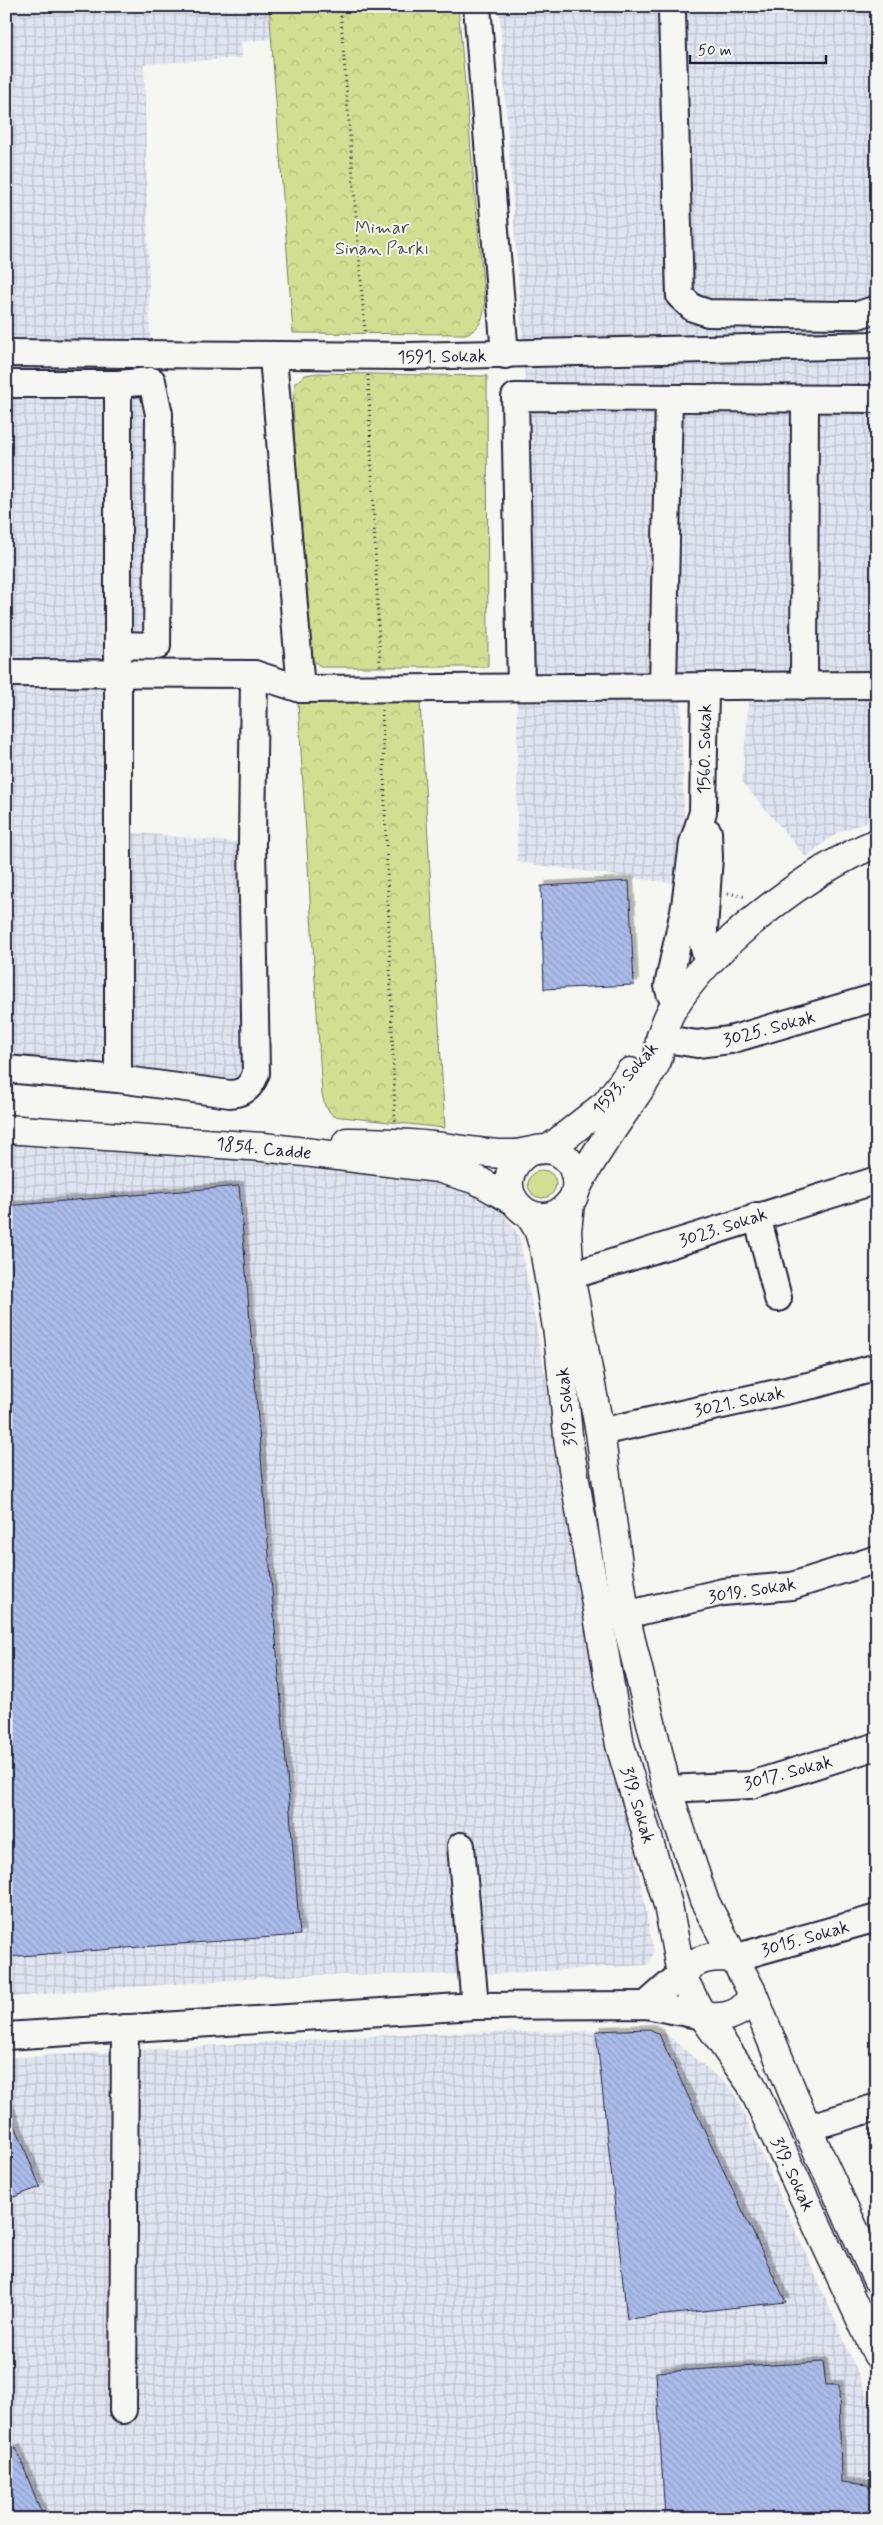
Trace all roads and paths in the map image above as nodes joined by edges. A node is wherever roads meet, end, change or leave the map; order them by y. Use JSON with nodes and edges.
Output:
{"nodes":[{"id":1,"x":340,"y":6,"type":"edge"},
{"id":2,"x":477,"y":6,"type":"edge"},
{"id":3,"x":672,"y":13,"type":"dead end"},
{"id":4,"x":877,"y":309,"type":"edge"},
{"id":5,"x":843,"y":315,"type":"junction"},
{"id":6,"x":365,"y":336,"type":"dead end"},
{"id":7,"x":877,"y":345,"type":"edge"},
{"id":8,"x":842,"y":346,"type":"junction"},
{"id":9,"x":6,"y":354,"type":"edge"},
{"id":10,"x":505,"y":355,"type":"junction"},
{"id":11,"x":273,"y":357,"type":"junction"},
{"id":12,"x":367,"y":368,"type":"dead end"},
{"id":13,"x":6,"y":384,"type":"edge"},
{"id":14,"x":118,"y":384,"type":"junction"},
{"id":15,"x":669,"y":398,"type":"junction"},
{"id":16,"x":805,"y":399,"type":"junction"},
{"id":17,"x":877,"y":399,"type":"edge"},
{"id":18,"x":118,"y":645,"type":"junction"},
{"id":19,"x":380,"y":668,"type":"dead end"},
{"id":20,"x":6,"y":673,"type":"edge"},
{"id":21,"x":118,"y":673,"type":"junction"},
{"id":22,"x":254,"y":674,"type":"junction"},
{"id":23,"x":877,"y":685,"type":"edge"},
{"id":24,"x":663,"y":686,"type":"junction"},
{"id":25,"x":705,"y":686,"type":"junction"},
{"id":26,"x":804,"y":686,"type":"junction"},
{"id":27,"x":521,"y":687,"type":"junction"},
{"id":28,"x":301,"y":688,"type":"junction"},
{"id":29,"x":382,"y":700,"type":"dead end"},
{"id":30,"x":877,"y":843,"type":"edge"},
{"id":31,"x":755,"y":899,"type":"dead end"},
{"id":32,"x":704,"y":901,"type":"junction"},
{"id":33,"x":711,"y":960,"type":"junction"},
{"id":34,"x":877,"y":997,"type":"edge"},
{"id":35,"x":677,"y":1002,"type":"junction"},
{"id":36,"x":660,"y":1038,"type":"junction"},
{"id":37,"x":6,"y":1069,"type":"edge"},
{"id":38,"x":118,"y":1079,"type":"junction"},
{"id":39,"x":6,"y":1129,"type":"edge"},
{"id":40,"x":395,"y":1142,"type":"junction"},
{"id":41,"x":263,"y":1147,"type":"junction"},
{"id":42,"x":538,"y":1150,"type":"junction"},
{"id":43,"x":877,"y":1180,"type":"edge"},
{"id":44,"x":573,"y":1195,"type":"junction"},
{"id":45,"x":521,"y":1208,"type":"junction"},
{"id":46,"x":756,"y":1216,"type":"junction"},
{"id":47,"x":570,"y":1276,"type":"junction"},
{"id":48,"x":778,"y":1298,"type":"dead end"},
{"id":49,"x":877,"y":1367,"type":"edge"},
{"id":50,"x":600,"y":1432,"type":"junction"},
{"id":51,"x":877,"y":1559,"type":"edge"},
{"id":52,"x":625,"y":1615,"type":"junction"},
{"id":53,"x":877,"y":1746,"type":"edge"},
{"id":54,"x":667,"y":1789,"type":"junction"},
{"id":55,"x":461,"y":1846,"type":"dead end"},
{"id":56,"x":877,"y":1918,"type":"edge"},
{"id":57,"x":734,"y":1958,"type":"junction"},
{"id":58,"x":681,"y":1974,"type":"junction"},
{"id":59,"x":752,"y":1992,"type":"junction"},
{"id":60,"x":646,"y":2005,"type":"junction"},
{"id":61,"x":475,"y":2006,"type":"junction"},
{"id":62,"x":703,"y":2016,"type":"junction"},
{"id":63,"x":126,"y":2028,"type":"junction"},
{"id":64,"x":6,"y":2036,"type":"edge"},
{"id":65,"x":877,"y":2107,"type":"edge"},
{"id":66,"x":807,"y":2128,"type":"junction"},
{"id":67,"x":877,"y":2279,"type":"edge"},
{"id":68,"x":877,"y":2354,"type":"edge"},
{"id":69,"x":123,"y":2410,"type":"dead end"}],
"edges":[{"from":1,"to":6,"type":"path"},
{"from":2,"to":10,"type":"street"},
{"from":3,"to":5,"type":"street"},
{"from":4,"to":5,"type":"street"},
{"from":5,"to":8,"type":"street"},
{"from":7,"to":8,"type":"street","name":"1591. Sokak"},
{"from":8,"to":10,"type":"street","name":"1591. Sokak"},
{"from":9,"to":11,"type":"street","name":"1591. Sokak"},
{"from":10,"to":11,"type":"street","name":"1591. Sokak"},
{"from":11,"to":28,"type":"street"},
{"from":12,"to":19,"type":"path"},
{"from":13,"to":14,"type":"street"},
{"from":14,"to":18,"type":"street"},
{"from":14,"to":18,"type":"street"},
{"from":15,"to":16,"type":"street"},
{"from":15,"to":24,"type":"street"},
{"from":15,"to":27,"type":"street"},
{"from":16,"to":17,"type":"street"},
{"from":16,"to":26,"type":"street"},
{"from":18,"to":21,"type":"street"},
{"from":20,"to":21,"type":"street"},
{"from":21,"to":22,"type":"street"},
{"from":21,"to":38,"type":"street"},
{"from":22,"to":28,"type":"street"},
{"from":22,"to":38,"type":"street"},
{"from":23,"to":26,"type":"street"},
{"from":24,"to":25,"type":"street"},
{"from":24,"to":27,"type":"street"},
{"from":25,"to":26,"type":"street"},
{"from":25,"to":32,"type":"street","name":"1560. Sokak"},
{"from":27,"to":28,"type":"street"},
{"from":29,"to":40,"type":"path"},
{"from":30,"to":33,"type":"main road"},
{"from":31,"to":32,"type":"path"},
{"from":32,"to":33,"type":"street"},
{"from":32,"to":35,"type":"street"},
{"from":33,"to":35,"type":"main road"},
{"from":34,"to":36,"type":"street","name":"3025. Sokak"},
{"from":35,"to":36,"type":"main road"},
{"from":36,"to":42,"type":"main road","name":"1593. Sokak"},
{"from":36,"to":44,"type":"main road","name":"1593. Sokak"},
{"from":37,"to":38,"type":"street"},
{"from":39,"to":41,"type":"main road","name":"1854. Cadde"},
{"from":40,"to":41,"type":"main road"},
{"from":40,"to":42,"type":"main road"},
{"from":41,"to":45,"type":"main road","name":"1854. Cadde"},
{"from":42,"to":44,"type":"main road"},
{"from":42,"to":45,"type":"main road"},
{"from":43,"to":46,"type":"street","name":"3023. Sokak"},
{"from":44,"to":45,"type":"main road"},
{"from":44,"to":47,"type":"main road","name":"319. Sokak"},
{"from":45,"to":58,"type":"main road","name":"319. Sokak"},
{"from":46,"to":47,"type":"street","name":"3023. Sokak"},
{"from":46,"to":48,"type":"street"},
{"from":47,"to":50,"type":"main road","name":"319. Sokak"},
{"from":49,"to":50,"type":"street","name":"3021. Sokak"},
{"from":50,"to":52,"type":"main road","name":"319. Sokak"},
{"from":51,"to":52,"type":"street","name":"3019. Sokak"},
{"from":52,"to":54,"type":"main road","name":"319. Sokak"},
{"from":53,"to":54,"type":"street","name":"3017. Sokak"},
{"from":54,"to":57,"type":"main road","name":"319. Sokak"},
{"from":55,"to":61,"type":"street"},
{"from":56,"to":57,"type":"street","name":"3015. Sokak"},
{"from":57,"to":58,"type":"main road"},
{"from":57,"to":59,"type":"main road","name":"319. Sokak"},
{"from":58,"to":60,"type":"street"},
{"from":58,"to":62,"type":"main road","name":"319. Sokak"},
{"from":59,"to":62,"type":"main road"},
{"from":59,"to":66,"type":"main road","name":"319. Sokak"},
{"from":60,"to":61,"type":"street"},
{"from":60,"to":62,"type":"street"},
{"from":61,"to":63,"type":"street"},
{"from":62,"to":68,"type":"main road","name":"319. Sokak"},
{"from":63,"to":64,"type":"street"},
{"from":63,"to":69,"type":"street"},
{"from":65,"to":66,"type":"street"},
{"from":66,"to":67,"type":"main road","name":"319. Sokak"}]}
